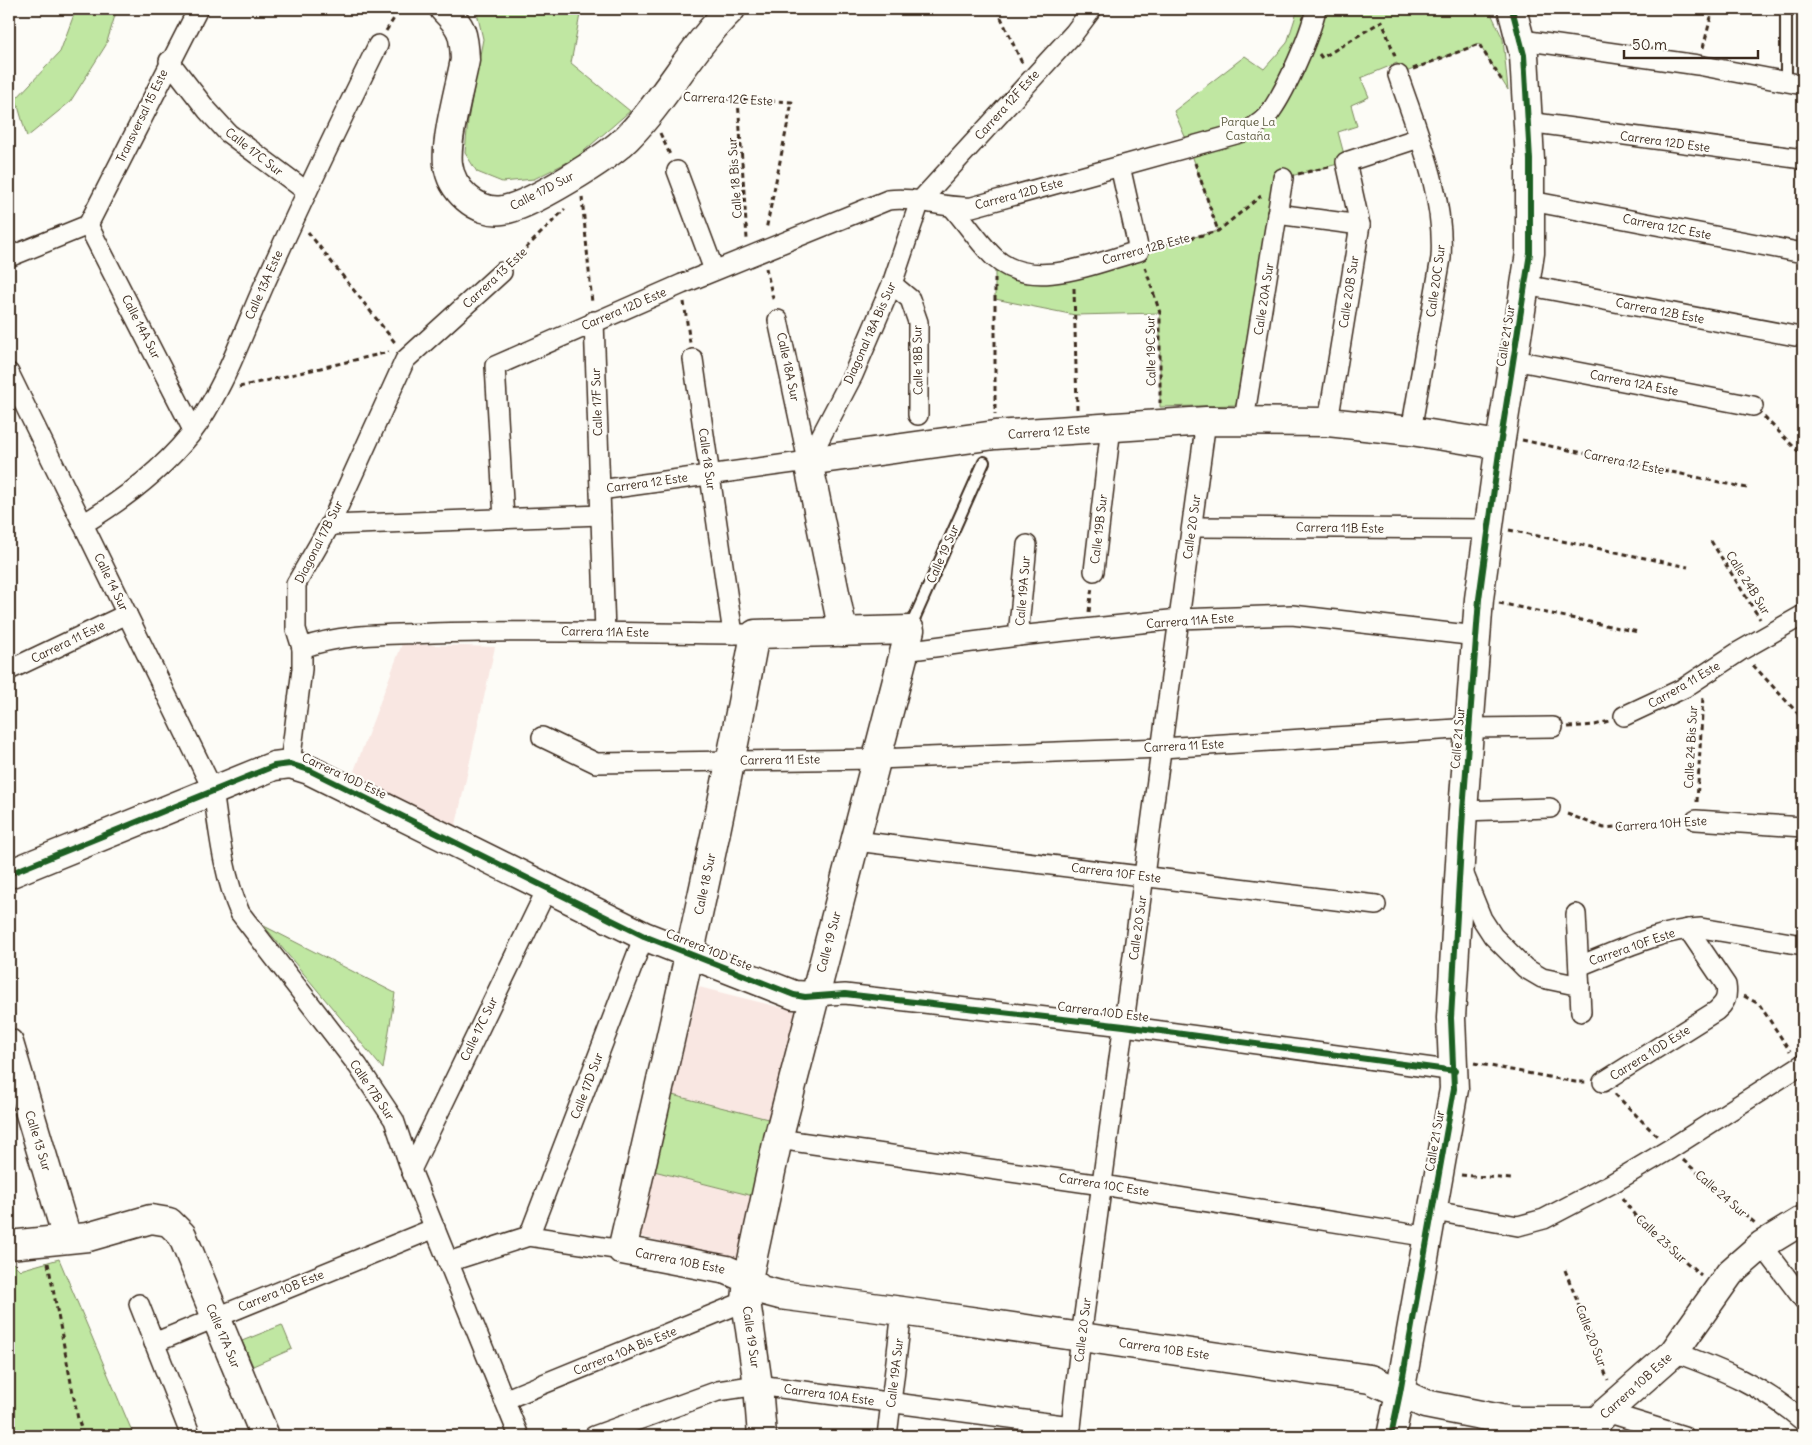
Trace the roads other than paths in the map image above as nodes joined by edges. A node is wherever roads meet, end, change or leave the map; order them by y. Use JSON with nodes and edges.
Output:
{"nodes":[{"id":1,"x":198,"y":9,"type":"edge"},
{"id":2,"x":444,"y":9,"type":"edge"},
{"id":3,"x":731,"y":9,"type":"edge"},
{"id":4,"x":1092,"y":9,"type":"edge"},
{"id":5,"x":1316,"y":9,"type":"edge"},
{"id":6,"x":1512,"y":9,"type":"edge"},
{"id":7,"x":1786,"y":9,"type":"edge"},
{"id":8,"x":1522,"y":40,"type":"junction"},
{"id":9,"x":378,"y":45,"type":"road end"},
{"id":10,"x":170,"y":61,"type":"junction"},
{"id":11,"x":1398,"y":76,"type":"road end"},
{"id":12,"x":1794,"y":84,"type":"edge"},
{"id":13,"x":1528,"y":122,"type":"junction"},
{"id":14,"x":1419,"y":138,"type":"junction"},
{"id":15,"x":1803,"y":159,"type":"edge"},
{"id":16,"x":1120,"y":166,"type":"junction"},
{"id":17,"x":677,"y":171,"type":"road end"},
{"id":18,"x":1283,"y":178,"type":"road end"},
{"id":19,"x":306,"y":191,"type":"junction"},
{"id":20,"x":920,"y":200,"type":"junction"},
{"id":21,"x":1530,"y":201,"type":"junction"},
{"id":22,"x":953,"y":208,"type":"junction"},
{"id":23,"x":1277,"y":214,"type":"junction"},
{"id":24,"x":88,"y":225,"type":"junction"},
{"id":25,"x":1360,"y":225,"type":"junction"},
{"id":26,"x":1803,"y":253,"type":"edge"},
{"id":27,"x":9,"y":257,"type":"edge"},
{"id":28,"x":714,"y":270,"type":"junction"},
{"id":29,"x":502,"y":272,"type":"road end"},
{"id":30,"x":892,"y":284,"type":"junction"},
{"id":31,"x":1525,"y":285,"type":"junction"},
{"id":32,"x":778,"y":320,"type":"road end"},
{"id":33,"x":594,"y":321,"type":"junction"},
{"id":34,"x":1795,"y":336,"type":"dead end"},
{"id":35,"x":403,"y":355,"type":"joint"},
{"id":36,"x":692,"y":359,"type":"road end"},
{"id":37,"x":1514,"y":360,"type":"junction"},
{"id":38,"x":9,"y":373,"type":"edge"},
{"id":39,"x":1753,"y":406,"type":"road end"},
{"id":40,"x":918,"y":415,"type":"dead end"},
{"id":41,"x":1244,"y":420,"type":"junction"},
{"id":42,"x":1206,"y":421,"type":"junction"},
{"id":43,"x":1328,"y":422,"type":"junction"},
{"id":44,"x":1111,"y":427,"type":"junction"},
{"id":45,"x":193,"y":430,"type":"junction"},
{"id":46,"x":1411,"y":431,"type":"junction"},
{"id":47,"x":1501,"y":440,"type":"junction"},
{"id":48,"x":808,"y":461,"type":"junction"},
{"id":49,"x":984,"y":462,"type":"dead end"},
{"id":50,"x":710,"y":475,"type":"junction"},
{"id":51,"x":600,"y":490,"type":"junction"},
{"id":52,"x":601,"y":515,"type":"junction"},
{"id":53,"x":504,"y":519,"type":"junction"},
{"id":54,"x":83,"y":524,"type":"junction"},
{"id":55,"x":330,"y":525,"type":"junction"},
{"id":56,"x":1192,"y":527,"type":"junction"},
{"id":57,"x":1489,"y":528,"type":"junction"},
{"id":58,"x":1027,"y":545,"type":"dead end"},
{"id":59,"x":1094,"y":571,"type":"road end"},
{"id":60,"x":126,"y":614,"type":"junction"},
{"id":61,"x":1803,"y":615,"type":"edge"},
{"id":62,"x":1179,"y":620,"type":"junction"},
{"id":63,"x":605,"y":632,"type":"junction"},
{"id":64,"x":843,"y":632,"type":"junction"},
{"id":65,"x":744,"y":634,"type":"junction"},
{"id":66,"x":1018,"y":636,"type":"junction"},
{"id":67,"x":1477,"y":636,"type":"junction"},
{"id":68,"x":907,"y":641,"type":"junction"},
{"id":69,"x":302,"y":648,"type":"junction"},
{"id":70,"x":9,"y":670,"type":"edge"},
{"id":71,"x":1624,"y":716,"type":"road end"},
{"id":72,"x":1553,"y":727,"type":"road end"},
{"id":73,"x":1471,"y":728,"type":"junction"},
{"id":74,"x":542,"y":737,"type":"dead end"},
{"id":75,"x":1162,"y":748,"type":"junction"},
{"id":76,"x":877,"y":759,"type":"junction"},
{"id":77,"x":731,"y":761,"type":"junction"},
{"id":78,"x":290,"y":764,"type":"junction"},
{"id":79,"x":213,"y":790,"type":"junction"},
{"id":80,"x":1550,"y":808,"type":"road end"},
{"id":81,"x":1463,"y":811,"type":"junction"},
{"id":82,"x":1696,"y":820,"type":"road end"},
{"id":83,"x":1803,"y":827,"type":"edge"},
{"id":84,"x":856,"y":841,"type":"junction"},
{"id":85,"x":1459,"y":864,"type":"junction"},
{"id":86,"x":9,"y":874,"type":"edge"},
{"id":87,"x":1145,"y":877,"type":"junction"},
{"id":88,"x":548,"y":889,"type":"junction"},
{"id":89,"x":1376,"y":904,"type":"dead end"},
{"id":90,"x":1576,"y":914,"type":"dead end"},
{"id":91,"x":1688,"y":929,"type":"junction"},
{"id":92,"x":644,"y":936,"type":"junction"},
{"id":93,"x":1803,"y":945,"type":"edge"},
{"id":94,"x":690,"y":956,"type":"junction"},
{"id":95,"x":1579,"y":966,"type":"junction"},
{"id":96,"x":1580,"y":986,"type":"junction"},
{"id":97,"x":814,"y":996,"type":"junction"},
{"id":98,"x":1581,"y":1012,"type":"dead end"},
{"id":99,"x":1124,"y":1026,"type":"junction"},
{"id":100,"x":9,"y":1043,"type":"edge"},
{"id":101,"x":1454,"y":1065,"type":"junction"},
{"id":102,"x":1802,"y":1065,"type":"edge"},
{"id":103,"x":1603,"y":1082,"type":"road end"},
{"id":104,"x":778,"y":1139,"type":"junction"},
{"id":105,"x":411,"y":1170,"type":"junction"},
{"id":106,"x":1102,"y":1185,"type":"junction"},
{"id":107,"x":1803,"y":1220,"type":"edge"},
{"id":108,"x":1431,"y":1224,"type":"junction"},
{"id":109,"x":435,"y":1228,"type":"junction"},
{"id":110,"x":529,"y":1236,"type":"junction"},
{"id":111,"x":1768,"y":1242,"type":"junction"},
{"id":112,"x":11,"y":1245,"type":"edge"},
{"id":113,"x":57,"y":1246,"type":"junction"},
{"id":114,"x":622,"y":1250,"type":"junction"},
{"id":115,"x":448,"y":1262,"type":"junction"},
{"id":116,"x":747,"y":1290,"type":"junction"},
{"id":117,"x":1803,"y":1299,"type":"edge"},
{"id":118,"x":139,"y":1304,"type":"dead end"},
{"id":119,"x":902,"y":1310,"type":"junction"},
{"id":120,"x":216,"y":1318,"type":"junction"},
{"id":121,"x":1082,"y":1337,"type":"junction"},
{"id":122,"x":154,"y":1343,"type":"junction"},
{"id":123,"x":1674,"y":1352,"type":"junction"},
{"id":124,"x":758,"y":1385,"type":"junction"},
{"id":125,"x":1400,"y":1393,"type":"junction"},
{"id":126,"x":504,"y":1400,"type":"junction"},
{"id":127,"x":892,"y":1404,"type":"junction"},
{"id":128,"x":1603,"y":1418,"type":"edge"},
{"id":129,"x":1803,"y":1421,"type":"edge"},
{"id":130,"x":189,"y":1431,"type":"dead end"},
{"id":131,"x":1071,"y":1431,"type":"edge"},
{"id":132,"x":265,"y":1436,"type":"edge"},
{"id":133,"x":519,"y":1436,"type":"edge"},
{"id":134,"x":594,"y":1436,"type":"edge"},
{"id":135,"x":762,"y":1436,"type":"edge"},
{"id":136,"x":887,"y":1436,"type":"edge"},
{"id":137,"x":1390,"y":1436,"type":"edge"},
{"id":138,"x":1684,"y":1436,"type":"edge"}],
"edges":[{"from":1,"to":10,"type":"street","name":"Transversal 15 Este"},
{"from":2,"to":3,"type":"street","name":"Calle 17D Sur"},
{"from":4,"to":20,"type":"street","name":"Carrera 12F Este"},
{"from":5,"to":16,"type":"street","name":"Carrera 12D Este"},
{"from":6,"to":8,"type":"street","name":"Calle 21 Sur"},
{"from":7,"to":12,"type":"lane"},
{"from":8,"to":12,"type":"street"},
{"from":8,"to":13,"type":"street","name":"Calle 21 Sur"},
{"from":9,"to":19,"type":"street","name":"Calle 13A Este"},
{"from":10,"to":19,"type":"street","name":"Calle 17C Sur"},
{"from":10,"to":24,"type":"street","name":"Transversal 15 Este"},
{"from":11,"to":14,"type":"street","name":"Calle 20C Sur"},
{"from":13,"to":15,"type":"street","name":"Carrera 12D Este"},
{"from":13,"to":21,"type":"street","name":"Calle 21 Sur"},
{"from":14,"to":25,"type":"street","name":"Calle 20B Sur"},
{"from":14,"to":46,"type":"street","name":"Calle 20C Sur"},
{"from":16,"to":22,"type":"street","name":"Carrera 12D Este"},
{"from":16,"to":22,"type":"street","name":"Carrera 12B Este"},
{"from":17,"to":28,"type":"street"},
{"from":18,"to":23,"type":"street","name":"Calle 20A Sur"},
{"from":19,"to":45,"type":"street","name":"Calle 13A Este"},
{"from":20,"to":22,"type":"street","name":"Carrera 12D Este"},
{"from":20,"to":28,"type":"street","name":"Carrera 12D Este"},
{"from":20,"to":30,"type":"street","name":"Diagonal 18A Bis Sur"},
{"from":21,"to":26,"type":"street","name":"Carrera 12C Este"},
{"from":21,"to":31,"type":"street","name":"Calle 21 Sur"},
{"from":23,"to":25,"type":"street"},
{"from":23,"to":41,"type":"street","name":"Calle 20A Sur"},
{"from":24,"to":27,"type":"street"},
{"from":24,"to":45,"type":"street","name":"Calle 14A Sur"},
{"from":25,"to":43,"type":"street","name":"Calle 20B Sur"},
{"from":28,"to":33,"type":"street","name":"Carrera 12D Este"},
{"from":29,"to":35,"type":"street","name":"Carrera 13 Este"},
{"from":30,"to":40,"type":"street","name":"Calle 18B Sur"},
{"from":30,"to":48,"type":"street","name":"Diagonal 18A Bis Sur"},
{"from":31,"to":34,"type":"street","name":"Carrera 12B Este"},
{"from":31,"to":37,"type":"street","name":"Calle 21 Sur"},
{"from":32,"to":48,"type":"street","name":"Calle 18A Sur"},
{"from":33,"to":51,"type":"street","name":"Calle 17F Sur"},
{"from":33,"to":53,"type":"street","name":"Carrera 12D Este"},
{"from":35,"to":55,"type":"street","name":"Diagonal 17B Sur"},
{"from":36,"to":50,"type":"street","name":"Calle 18 Sur"},
{"from":37,"to":39,"type":"street","name":"Carrera 12A Este"},
{"from":37,"to":47,"type":"street","name":"Calle 21 Sur"},
{"from":38,"to":54,"type":"street","name":"Calle 14 Sur"},
{"from":41,"to":42,"type":"street","name":"Carrera 12 Este"},
{"from":41,"to":43,"type":"street","name":"Carrera 12 Este"},
{"from":42,"to":44,"type":"street","name":"Carrera 12 Este"},
{"from":42,"to":56,"type":"street","name":"Calle 20 Sur"},
{"from":43,"to":46,"type":"street","name":"Carrera 12 Este"},
{"from":44,"to":48,"type":"street","name":"Carrera 12 Este"},
{"from":44,"to":59,"type":"street","name":"Calle 19B Sur"},
{"from":45,"to":54,"type":"street","name":"Calle 13A Este"},
{"from":46,"to":47,"type":"street","name":"Carrera 12 Este"},
{"from":47,"to":57,"type":"street","name":"Calle 21 Sur"},
{"from":48,"to":50,"type":"street","name":"Carrera 12 Este"},
{"from":48,"to":64,"type":"street","name":"Calle 18A Sur"},
{"from":49,"to":68,"type":"lane","name":"Calle 19 Sur"},
{"from":50,"to":51,"type":"street","name":"Carrera 12 Este"},
{"from":50,"to":65,"type":"street","name":"Calle 18 Sur"},
{"from":51,"to":52,"type":"street","name":"Calle 17F Sur"},
{"from":52,"to":53,"type":"street"},
{"from":52,"to":63,"type":"street","name":"Calle 17F Sur"},
{"from":53,"to":55,"type":"street"},
{"from":54,"to":60,"type":"street","name":"Calle 14 Sur"},
{"from":55,"to":69,"type":"street","name":"Diagonal 17B Sur"},
{"from":56,"to":57,"type":"street","name":"Carrera 11B Este"},
{"from":56,"to":62,"type":"street","name":"Calle 20 Sur"},
{"from":57,"to":67,"type":"street","name":"Calle 21 Sur"},
{"from":58,"to":66,"type":"street","name":"Calle 19A Sur"},
{"from":60,"to":70,"type":"street","name":"Carrera 11 Este"},
{"from":60,"to":79,"type":"street","name":"Calle 14 Sur"},
{"from":61,"to":71,"type":"street","name":"Carrera 11 Este"},
{"from":62,"to":66,"type":"street","name":"Carrera 11A Este"},
{"from":62,"to":67,"type":"street","name":"Carrera 11A Este"},
{"from":62,"to":75,"type":"street","name":"Calle 20 Sur"},
{"from":63,"to":65,"type":"street","name":"Carrera 11A Este"},
{"from":63,"to":69,"type":"street","name":"Carrera 11A Este"},
{"from":64,"to":65,"type":"street","name":"Carrera 11A Este"},
{"from":64,"to":68,"type":"street","name":"Carrera 11A Este"},
{"from":65,"to":77,"type":"street","name":"Calle 18 Sur"},
{"from":66,"to":68,"type":"street","name":"Carrera 11A Este"},
{"from":67,"to":73,"type":"street","name":"Calle 21 Sur"},
{"from":68,"to":76,"type":"street","name":"Calle 19 Sur"},
{"from":69,"to":78,"type":"street","name":"Diagonal 17B Sur"},
{"from":72,"to":73,"type":"street","name":"Carrera 11 Este"},
{"from":73,"to":75,"type":"street","name":"Carrera 11 Este"},
{"from":73,"to":81,"type":"street","name":"Calle 21 Sur"},
{"from":74,"to":77,"type":"street","name":"Carrera 11 Este"},
{"from":75,"to":76,"type":"street","name":"Carrera 11 Este"},
{"from":75,"to":87,"type":"street","name":"Calle 20 Sur"},
{"from":76,"to":77,"type":"street","name":"Carrera 11 Este"},
{"from":76,"to":84,"type":"street","name":"Calle 19 Sur"},
{"from":77,"to":94,"type":"street","name":"Calle 18 Sur"},
{"from":78,"to":79,"type":"street","name":"Carrera 10D Este"},
{"from":78,"to":88,"type":"street","name":"Carrera 10D Este"},
{"from":79,"to":86,"type":"street","name":"Carrera 10D Este"},
{"from":79,"to":105,"type":"street","name":"Calle 17B Sur"},
{"from":80,"to":81,"type":"street"},
{"from":81,"to":85,"type":"street","name":"Calle 21 Sur"},
{"from":82,"to":83,"type":"street","name":"Carrera 10H Este"},
{"from":84,"to":87,"type":"street","name":"Carrera 10F Este"},
{"from":84,"to":97,"type":"street","name":"Calle 19 Sur"},
{"from":85,"to":96,"type":"street"},
{"from":85,"to":101,"type":"street","name":"Calle 21 Sur"},
{"from":87,"to":89,"type":"street","name":"Carrera 10F Este"},
{"from":87,"to":99,"type":"street","name":"Calle 20 Sur"},
{"from":88,"to":92,"type":"street","name":"Carrera 10D Este"},
{"from":88,"to":105,"type":"street","name":"Calle 17C Sur"},
{"from":90,"to":95,"type":"street"},
{"from":91,"to":93,"type":"street","name":"Carrera 10F Este"},
{"from":91,"to":95,"type":"street","name":"Carrera 10F Este"},
{"from":91,"to":103,"type":"street","name":"Carrera 10D Este"},
{"from":92,"to":94,"type":"street","name":"Carrera 10D Este"},
{"from":92,"to":110,"type":"street","name":"Calle 17D Sur"},
{"from":94,"to":97,"type":"street","name":"Carrera 10D Este"},
{"from":94,"to":114,"type":"street","name":"Calle 18 Sur"},
{"from":95,"to":96,"type":"street"},
{"from":96,"to":98,"type":"street"},
{"from":97,"to":99,"type":"street","name":"Carrera 10D Este"},
{"from":97,"to":104,"type":"street","name":"Calle 19 Sur"},
{"from":99,"to":101,"type":"street","name":"Carrera 10D Este"},
{"from":99,"to":106,"type":"street","name":"Calle 20 Sur"},
{"from":100,"to":113,"type":"street","name":"Calle 13 Sur"},
{"from":101,"to":108,"type":"street","name":"Calle 21 Sur"},
{"from":102,"to":108,"type":"street"},
{"from":104,"to":106,"type":"street","name":"Carrera 10C Este"},
{"from":104,"to":116,"type":"street","name":"Calle 19 Sur"},
{"from":105,"to":109,"type":"street","name":"Calle 17B Sur"},
{"from":106,"to":108,"type":"street","name":"Carrera 10C Este"},
{"from":106,"to":121,"type":"street","name":"Calle 20 Sur"},
{"from":107,"to":111,"type":"street","name":"Carrera 10B Este"},
{"from":108,"to":125,"type":"street","name":"Calle 21 Sur"},
{"from":109,"to":115,"type":"street","name":"Calle 17B Sur"},
{"from":109,"to":120,"type":"street","name":"Carrera 10B Este"},
{"from":110,"to":114,"type":"street","name":"Carrera 10B Este"},
{"from":110,"to":115,"type":"street","name":"Carrera 10B Este"},
{"from":111,"to":117,"type":"street"},
{"from":111,"to":123,"type":"street","name":"Carrera 10B Este"},
{"from":112,"to":113,"type":"street"},
{"from":113,"to":120,"type":"street","name":"Calle 17A Sur"},
{"from":114,"to":116,"type":"street","name":"Carrera 10B Este"},
{"from":115,"to":126,"type":"street","name":"Calle 17B Sur"},
{"from":116,"to":119,"type":"street","name":"Carrera 10B Este"},
{"from":116,"to":124,"type":"street","name":"Calle 19 Sur"},
{"from":116,"to":126,"type":"street","name":"Carrera 10A Bis Este"},
{"from":118,"to":122,"type":"street"},
{"from":119,"to":121,"type":"street","name":"Carrera 10B Este"},
{"from":119,"to":127,"type":"street","name":"Calle 19A Sur"},
{"from":120,"to":122,"type":"street","name":"Carrera 10B Este"},
{"from":120,"to":132,"type":"street","name":"Calle 17A Sur"},
{"from":121,"to":125,"type":"street","name":"Carrera 10B Este"},
{"from":121,"to":131,"type":"street","name":"Calle 20 Sur"},
{"from":122,"to":130,"type":"street"},
{"from":123,"to":128,"type":"street","name":"Carrera 10B Este"},
{"from":123,"to":129,"type":"street"},
{"from":124,"to":127,"type":"street","name":"Carrera 10A Este"},
{"from":124,"to":134,"type":"street","name":"Carrera 10A Este"},
{"from":124,"to":135,"type":"street","name":"Calle 19 Sur"},
{"from":125,"to":128,"type":"street","name":"Carrera 10B Este"},
{"from":125,"to":137,"type":"street","name":"Calle 21 Sur"},
{"from":126,"to":133,"type":"street","name":"Calle 17B Sur"},
{"from":127,"to":131,"type":"street","name":"Carrera 10A Este"},
{"from":127,"to":136,"type":"street","name":"Calle 19A Sur"},
{"from":128,"to":138,"type":"street"}]}
